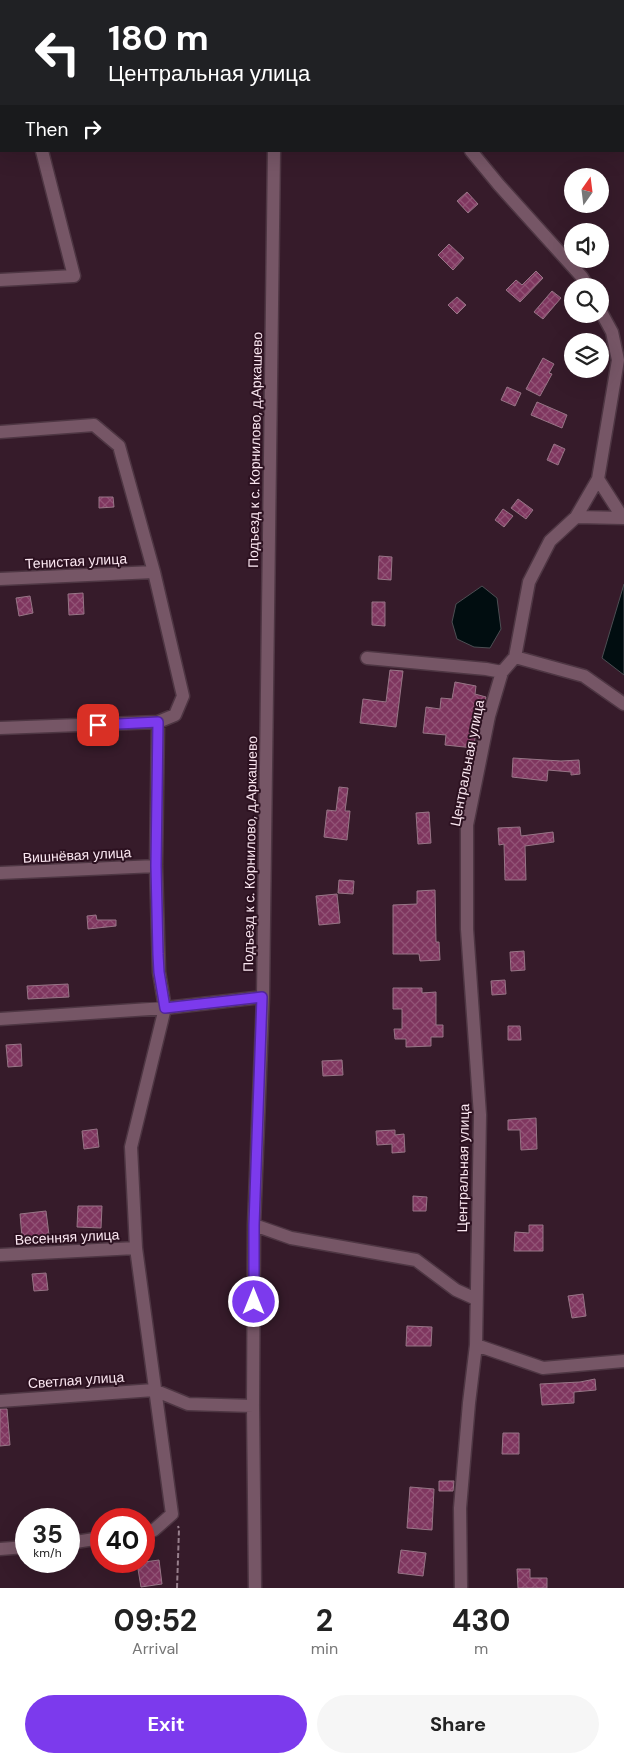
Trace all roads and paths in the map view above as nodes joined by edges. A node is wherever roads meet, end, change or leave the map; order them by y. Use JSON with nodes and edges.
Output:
{"nodes":[{"id":1,"x":42,"y":152,"type":"edge"},
{"id":2,"x":274,"y":152,"type":"edge"},
{"id":3,"x":472,"y":152,"type":"edge"},
{"id":4,"x":583,"y":278,"type":"edge"},
{"id":5,"x":0,"y":280,"type":"edge"},
{"id":6,"x":607,"y":323,"type":"edge"},
{"id":7,"x":0,"y":432,"type":"edge"},
{"id":8,"x":598,"y":479,"type":"junction"},
{"id":9,"x":576,"y":516,"type":"junction"},
{"id":10,"x":623,"y":518,"type":"edge"},
{"id":11,"x":154,"y":572,"type":"junction"},
{"id":12,"x":0,"y":579,"type":"edge"},
{"id":13,"x":515,"y":657,"type":"junction"},
{"id":14,"x":367,"y":658,"type":"dead end"},
{"id":15,"x":502,"y":672,"type":"junction"},
{"id":16,"x":624,"y":704,"type":"edge"},
{"id":17,"x":158,"y":722,"type":"junction"},
{"id":18,"x":0,"y":728,"type":"edge"},
{"id":19,"x":156,"y":866,"type":"junction"},
{"id":20,"x":0,"y":873,"type":"edge"},
{"id":21,"x":262,"y":997,"type":"junction"},
{"id":22,"x":165,"y":1008,"type":"junction"},
{"id":23,"x":0,"y":1019,"type":"edge"},
{"id":24,"x":254,"y":1225,"type":"junction"},
{"id":25,"x":136,"y":1248,"type":"junction"},
{"id":26,"x":0,"y":1255,"type":"edge"},
{"id":27,"x":476,"y":1299,"type":"junction"},
{"id":28,"x":476,"y":1345,"type":"junction"},
{"id":29,"x":624,"y":1361,"type":"edge"},
{"id":30,"x":154,"y":1390,"type":"junction"},
{"id":31,"x":0,"y":1401,"type":"edge"},
{"id":32,"x":253,"y":1406,"type":"junction"},
{"id":33,"x":172,"y":1514,"type":"junction"},
{"id":34,"x":155,"y":1529,"type":"edge"},
{"id":35,"x":15,"y":1548,"type":"edge"},
{"id":36,"x":0,"y":1549,"type":"edge"},
{"id":37,"x":177,"y":1588,"type":"edge"},
{"id":38,"x":255,"y":1588,"type":"edge"},
{"id":39,"x":461,"y":1588,"type":"edge"}],
"edges":[{"from":1,"to":5,"type":"street"},
{"from":2,"to":21,"type":"street","name":"Подъезд к с. Корнилово, д.Аркашево"},
{"from":3,"to":4,"type":"street"},
{"from":6,"to":8,"type":"street"},
{"from":7,"to":11,"type":"street"},
{"from":8,"to":9,"type":"street"},
{"from":8,"to":10,"type":"street"},
{"from":9,"to":10,"type":"street"},
{"from":9,"to":13,"type":"street"},
{"from":11,"to":12,"type":"street","name":"Тенистая улица"},
{"from":11,"to":17,"type":"street"},
{"from":13,"to":15,"type":"street","name":"Центральная улица"},
{"from":13,"to":16,"type":"street"},
{"from":14,"to":15,"type":"street"},
{"from":15,"to":27,"type":"street","name":"Центральная улица"},
{"from":17,"to":18,"type":"street"},
{"from":17,"to":19,"type":"street"},
{"from":19,"to":20,"type":"street","name":"Вишнёвая улица"},
{"from":19,"to":22,"type":"street"},
{"from":21,"to":22,"type":"street"},
{"from":21,"to":24,"type":"street","name":"Подъезд к с. Корнилово, д.Аркашево"},
{"from":22,"to":23,"type":"street"},
{"from":22,"to":25,"type":"street"},
{"from":24,"to":27,"type":"street"},
{"from":24,"to":32,"type":"street","name":"Подъезд к с. Корнилово, д.Аркашево"},
{"from":25,"to":26,"type":"street","name":"Весенняя улица"},
{"from":25,"to":30,"type":"street"},
{"from":27,"to":28,"type":"street","name":"Центральная улица"},
{"from":28,"to":29,"type":"street"},
{"from":28,"to":39,"type":"street","name":"Центральная улица"},
{"from":30,"to":31,"type":"street","name":"Светлая улица"},
{"from":30,"to":32,"type":"street"},
{"from":30,"to":33,"type":"street"},
{"from":32,"to":38,"type":"street","name":"Подъезд к с. Корнилово, д.Аркашево"},
{"from":33,"to":34,"type":"street"},
{"from":33,"to":37,"type":"path"},
{"from":35,"to":36,"type":"street"}]}
